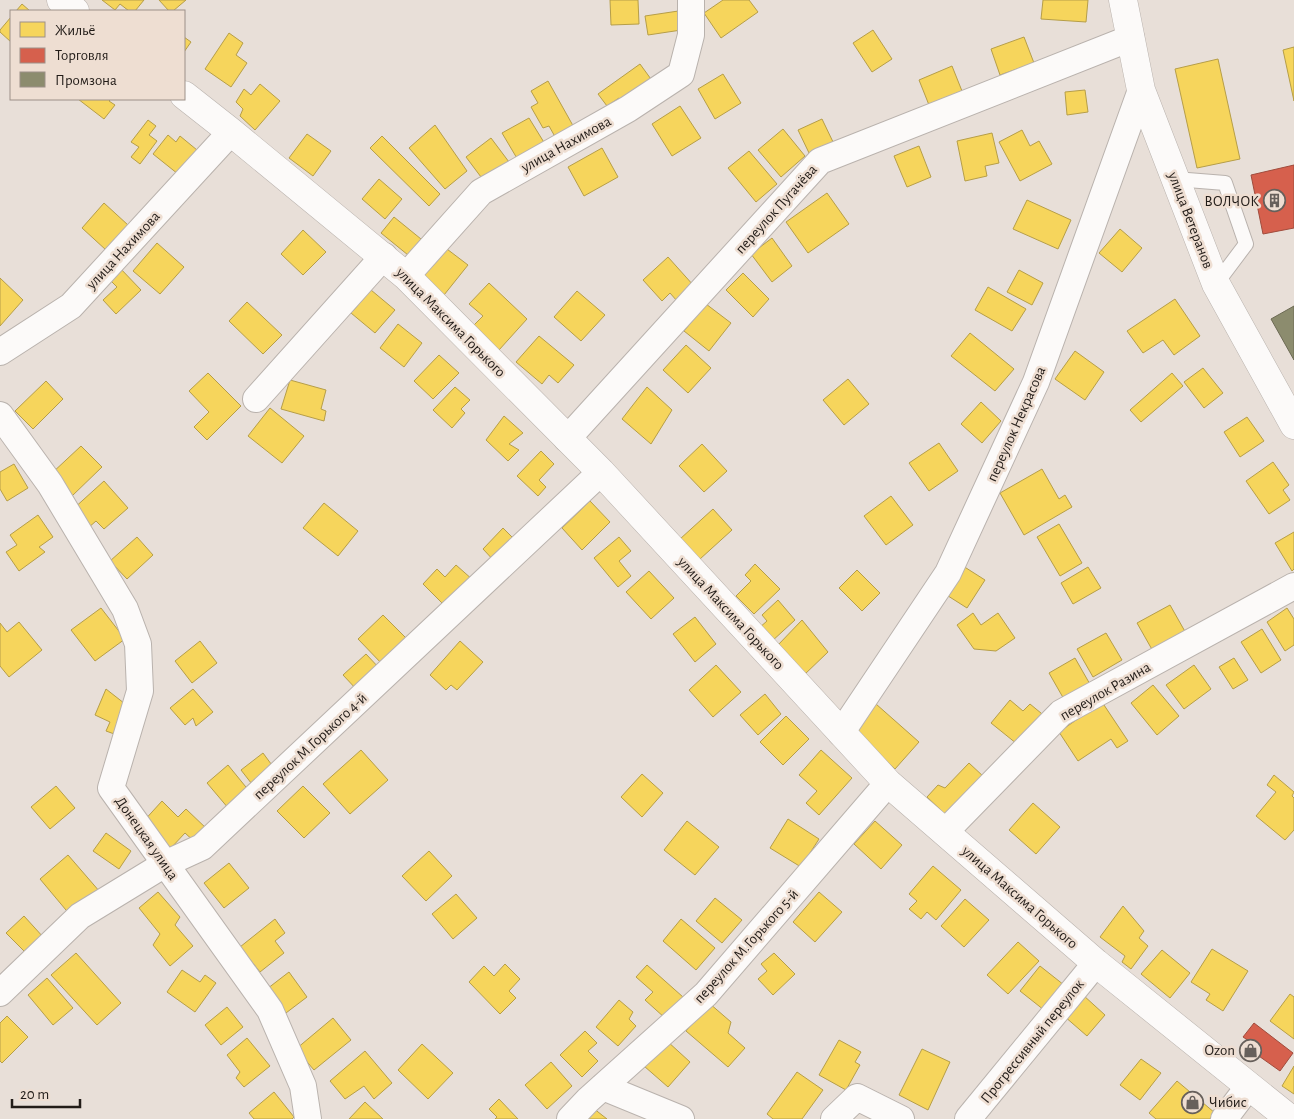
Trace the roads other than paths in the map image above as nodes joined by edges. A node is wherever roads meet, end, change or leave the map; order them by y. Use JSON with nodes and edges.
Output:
{"nodes":[{"id":1,"x":61,"y":0,"type":"edge"},
{"id":2,"x":691,"y":0,"type":"edge"},
{"id":3,"x":1123,"y":0,"type":"edge"},
{"id":4,"x":75,"y":10,"type":"edge"},
{"id":5,"x":1131,"y":38,"type":"junction"},
{"id":6,"x":1141,"y":90,"type":"junction"},
{"id":7,"x":185,"y":96,"type":"edge"},
{"id":8,"x":231,"y":132,"type":"junction"},
{"id":9,"x":1175,"y":179,"type":"junction"},
{"id":10,"x":384,"y":256,"type":"junction"},
{"id":11,"x":406,"y":276,"type":"junction"},
{"id":12,"x":1216,"y":284,"type":"junction"},
{"id":13,"x":0,"y":352,"type":"edge"},
{"id":14,"x":256,"y":399,"type":"dead end"},
{"id":15,"x":0,"y":415,"type":"edge"},
{"id":16,"x":1294,"y":425,"type":"edge"},
{"id":17,"x":567,"y":439,"type":"junction"},
{"id":18,"x":601,"y":472,"type":"junction"},
{"id":19,"x":1294,"y":586,"type":"edge"},
{"id":20,"x":841,"y":733,"type":"junction"},
{"id":21,"x":888,"y":782,"type":"junction"},
{"id":22,"x":944,"y":832,"type":"junction"},
{"id":23,"x":165,"y":864,"type":"junction"},
{"id":24,"x":1096,"y":963,"type":"junction"},
{"id":25,"x":0,"y":993,"type":"edge"},
{"id":26,"x":1249,"y":1086,"type":"junction"},
{"id":27,"x":603,"y":1087,"type":"junction"},
{"id":28,"x":308,"y":1119,"type":"edge"},
{"id":29,"x":570,"y":1119,"type":"edge"},
{"id":30,"x":681,"y":1119,"type":"edge"},
{"id":31,"x":834,"y":1119,"type":"edge"},
{"id":32,"x":901,"y":1119,"type":"edge"},
{"id":33,"x":968,"y":1119,"type":"edge"},
{"id":34,"x":1224,"y":1119,"type":"edge"},
{"id":35,"x":1290,"y":1119,"type":"edge"}],
"edges":[{"from":1,"to":4,"type":"street"},
{"from":2,"to":11,"type":"street","name":"улица Нахимова"},
{"from":3,"to":5,"type":"street","name":"улица Ветеранов"},
{"from":5,"to":6,"type":"street","name":"улица Ветеранов"},
{"from":5,"to":17,"type":"street","name":"переулок Пугачёва"},
{"from":6,"to":9,"type":"street","name":"улица Ветеранов"},
{"from":6,"to":20,"type":"street","name":"переулок Некрасова"},
{"from":7,"to":8,"type":"street","name":"улица Максима Горького"},
{"from":8,"to":10,"type":"street","name":"улица Максима Горького"},
{"from":8,"to":13,"type":"street","name":"улица Нахимова"},
{"from":9,"to":12,"type":"street","name":"улица Ветеранов"},
{"from":9,"to":12,"type":"lane"},
{"from":10,"to":11,"type":"street","name":"улица Максима Горького"},
{"from":10,"to":14,"type":"street"},
{"from":11,"to":17,"type":"street","name":"улица Максима Горького"},
{"from":12,"to":16,"type":"street","name":"улица Ветеранов"},
{"from":15,"to":23,"type":"street","name":"Донецкая улица"},
{"from":17,"to":18,"type":"street","name":"улица Максима Горького"},
{"from":18,"to":20,"type":"street","name":"улица Максима Горького"},
{"from":18,"to":23,"type":"street","name":"переулок М.Горького 4-й"},
{"from":19,"to":22,"type":"street","name":"переулок Разина"},
{"from":20,"to":21,"type":"street","name":"улица Максима Горького"},
{"from":21,"to":22,"type":"street","name":"улица Максима Горького"},
{"from":21,"to":27,"type":"street","name":"переулок М.Горького 5-й"},
{"from":22,"to":24,"type":"street","name":"улица Максима Горького"},
{"from":23,"to":25,"type":"street","name":"переулок М.Горького 4-й"},
{"from":23,"to":28,"type":"street","name":"Донецкая улица"},
{"from":24,"to":26,"type":"street","name":"улица Максима Горького"},
{"from":24,"to":33,"type":"street","name":"Прогрессивный переулок"},
{"from":26,"to":34,"type":"street"},
{"from":26,"to":35,"type":"street","name":"улица Максима Горького"},
{"from":27,"to":29,"type":"street","name":"переулок М.Горького 5-й"},
{"from":27,"to":30,"type":"street"},
{"from":31,"to":32,"type":"street"}]}
